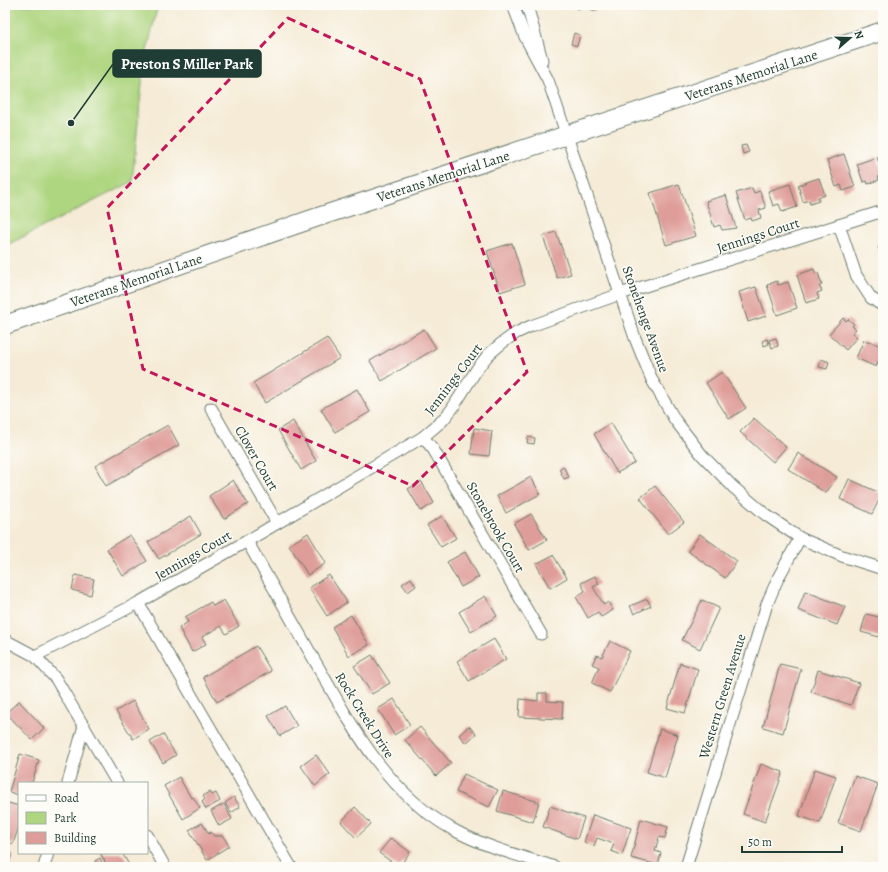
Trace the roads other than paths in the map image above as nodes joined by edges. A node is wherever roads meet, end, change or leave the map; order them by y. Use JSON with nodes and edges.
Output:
{"nodes":[{"id":1,"x":513,"y":5,"type":"edge"},
{"id":2,"x":527,"y":5,"type":"edge"},
{"id":3,"x":883,"y":31,"type":"edge"},
{"id":4,"x":548,"y":80,"type":"junction"},
{"id":5,"x":567,"y":135,"type":"junction"},
{"id":6,"x":883,"y":210,"type":"edge"},
{"id":7,"x":839,"y":225,"type":"junction"},
{"id":8,"x":620,"y":294,"type":"junction"},
{"id":9,"x":883,"y":306,"type":"edge"},
{"id":10,"x":5,"y":325,"type":"edge"},
{"id":11,"x":212,"y":408,"type":"dead end"},
{"id":12,"x":423,"y":437,"type":"junction"},
{"id":13,"x":277,"y":523,"type":"junction"},
{"id":14,"x":800,"y":538,"type":"junction"},
{"id":15,"x":247,"y":541,"type":"junction"},
{"id":16,"x":883,"y":569,"type":"edge"},
{"id":17,"x":138,"y":603,"type":"junction"},
{"id":18,"x":541,"y":634,"type":"dead end"},
{"id":19,"x":5,"y":640,"type":"edge"},
{"id":20,"x":35,"y":656,"type":"junction"},
{"id":21,"x":84,"y":726,"type":"junction"},
{"id":22,"x":68,"y":782,"type":"edge"},
{"id":23,"x":116,"y":782,"type":"edge"},
{"id":24,"x":148,"y":837,"type":"edge"},
{"id":25,"x":48,"y":854,"type":"edge"},
{"id":26,"x":44,"y":867,"type":"edge"},
{"id":27,"x":165,"y":867,"type":"edge"},
{"id":28,"x":291,"y":867,"type":"edge"},
{"id":29,"x":555,"y":867,"type":"edge"},
{"id":30,"x":686,"y":867,"type":"edge"}],
"edges":[{"from":1,"to":4,"type":"street"},
{"from":2,"to":4,"type":"street"},
{"from":3,"to":5,"type":"main road","name":"Veterans Memorial Lane"},
{"from":4,"to":5,"type":"street","name":"Stonehenge Avenue"},
{"from":5,"to":8,"type":"street","name":"Stonehenge Avenue"},
{"from":5,"to":10,"type":"main road","name":"Veterans Memorial Lane"},
{"from":6,"to":7,"type":"street","name":"Jennings Court"},
{"from":7,"to":8,"type":"street","name":"Jennings Court"},
{"from":7,"to":9,"type":"street"},
{"from":8,"to":12,"type":"street","name":"Jennings Court"},
{"from":8,"to":14,"type":"street","name":"Stonehenge Avenue"},
{"from":11,"to":13,"type":"street","name":"Clover Court"},
{"from":12,"to":13,"type":"street","name":"Jennings Court"},
{"from":12,"to":18,"type":"street","name":"Stonebrook Court"},
{"from":13,"to":15,"type":"street","name":"Jennings Court"},
{"from":14,"to":16,"type":"street","name":"Stonehenge Avenue"},
{"from":14,"to":30,"type":"street","name":"Western Green Avenue"},
{"from":15,"to":17,"type":"street","name":"Jennings Court"},
{"from":15,"to":29,"type":"street","name":"Rock Creek Drive"},
{"from":17,"to":20,"type":"street","name":"Jennings Court"},
{"from":17,"to":28,"type":"street"},
{"from":19,"to":20,"type":"street"},
{"from":20,"to":21,"type":"street"},
{"from":21,"to":22,"type":"street"},
{"from":21,"to":23,"type":"street"},
{"from":24,"to":27,"type":"street"},
{"from":25,"to":26,"type":"street"}]}
